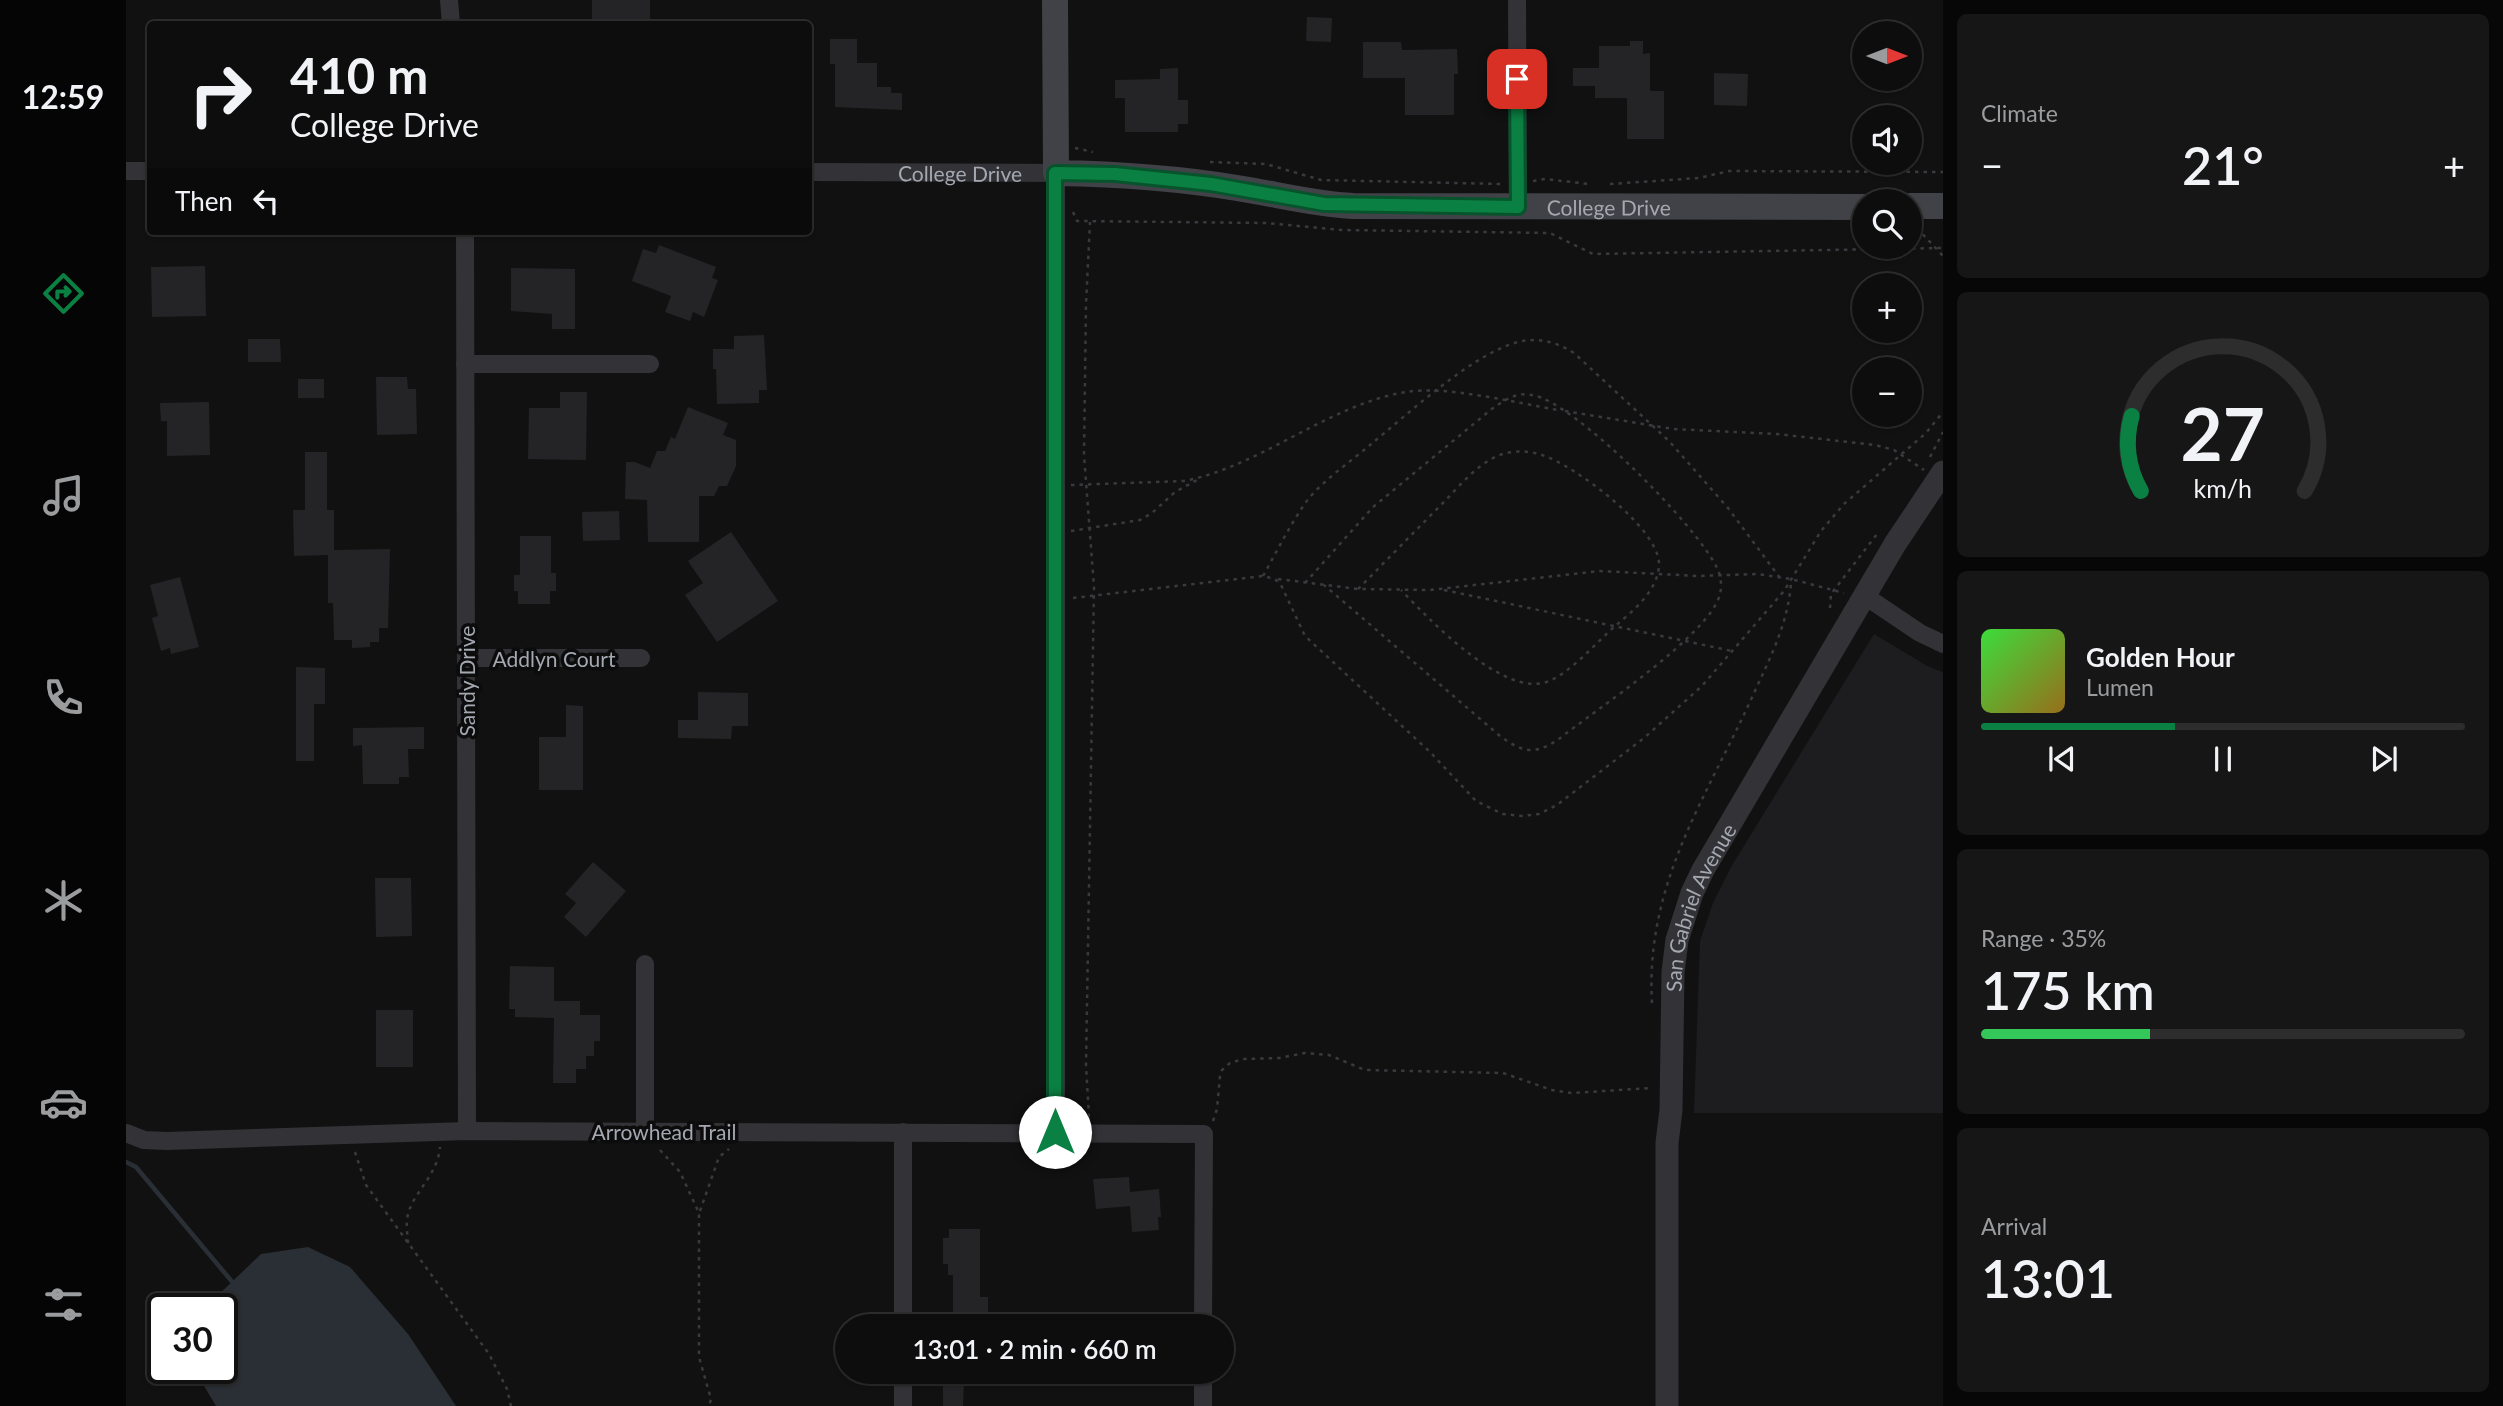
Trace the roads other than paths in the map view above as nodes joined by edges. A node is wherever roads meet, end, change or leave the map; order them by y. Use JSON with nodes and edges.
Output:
{"nodes":[{"id":1,"x":449,"y":0,"type":"edge"},
{"id":2,"x":1055,"y":0,"type":"edge"},
{"id":3,"x":1517,"y":0,"type":"edge"},
{"id":4,"x":451,"y":21,"type":"edge"},
{"id":5,"x":126,"y":171,"type":"edge"},
{"id":6,"x":147,"y":171,"type":"edge"},
{"id":7,"x":812,"y":172,"type":"edge"},
{"id":8,"x":1055,"y":173,"type":"junction"},
{"id":9,"x":1852,"y":206,"type":"edge"},
{"id":10,"x":1922,"y":206,"type":"edge"},
{"id":11,"x":1943,"y":206,"type":"edge"},
{"id":12,"x":1518,"y":207,"type":"junction"},
{"id":13,"x":465,"y":235,"type":"edge"},
{"id":14,"x":465,"y":364,"type":"junction"},
{"id":15,"x":650,"y":365,"type":"dead end"},
{"id":16,"x":1934,"y":474,"type":"edge"},
{"id":17,"x":1865,"y":596,"type":"junction"},
{"id":18,"x":1943,"y":645,"type":"edge"},
{"id":19,"x":466,"y":658,"type":"junction"},
{"id":20,"x":641,"y":658,"type":"dead end"},
{"id":21,"x":645,"y":964,"type":"dead end"},
{"id":22,"x":467,"y":1131,"type":"junction"},
{"id":23,"x":645,"y":1131,"type":"junction"},
{"id":24,"x":903,"y":1132,"type":"junction"},
{"id":25,"x":1055,"y":1132,"type":"junction"},
{"id":26,"x":126,"y":1133,"type":"edge"},
{"id":27,"x":903,"y":1314,"type":"edge"},
{"id":28,"x":1203,"y":1314,"type":"edge"},
{"id":29,"x":903,"y":1384,"type":"edge"},
{"id":30,"x":1203,"y":1384,"type":"edge"},
{"id":31,"x":903,"y":1406,"type":"edge"},
{"id":32,"x":1203,"y":1406,"type":"edge"},
{"id":33,"x":1667,"y":1406,"type":"edge"}],
"edges":[{"from":1,"to":4,"type":"street"},
{"from":2,"to":8,"type":"main road"},
{"from":3,"to":12,"type":"street"},
{"from":5,"to":6,"type":"street"},
{"from":7,"to":8,"type":"street","name":"College Drive"},
{"from":8,"to":12,"type":"main road","name":"College Drive"},
{"from":8,"to":25,"type":"street"},
{"from":9,"to":12,"type":"main road","name":"College Drive"},
{"from":10,"to":11,"type":"main road"},
{"from":13,"to":14,"type":"street","name":"Sandy Drive"},
{"from":14,"to":15,"type":"street"},
{"from":14,"to":19,"type":"street","name":"Sandy Drive"},
{"from":16,"to":17,"type":"street","name":"San Gabriel Avenue"},
{"from":17,"to":18,"type":"street"},
{"from":17,"to":33,"type":"street","name":"San Gabriel Avenue"},
{"from":19,"to":20,"type":"street","name":"Addlyn Court"},
{"from":19,"to":22,"type":"street","name":"Sandy Drive"},
{"from":21,"to":23,"type":"street"},
{"from":22,"to":23,"type":"street","name":"Arrowhead Trail"},
{"from":22,"to":26,"type":"street","name":"Arrowhead Trail"},
{"from":23,"to":24,"type":"street","name":"Arrowhead Trail"},
{"from":24,"to":25,"type":"street","name":"Arrowhead Trail"},
{"from":24,"to":27,"type":"street"},
{"from":25,"to":28,"type":"street","name":"Arrowhead Trail"},
{"from":29,"to":31,"type":"street"},
{"from":30,"to":32,"type":"street"}]}
